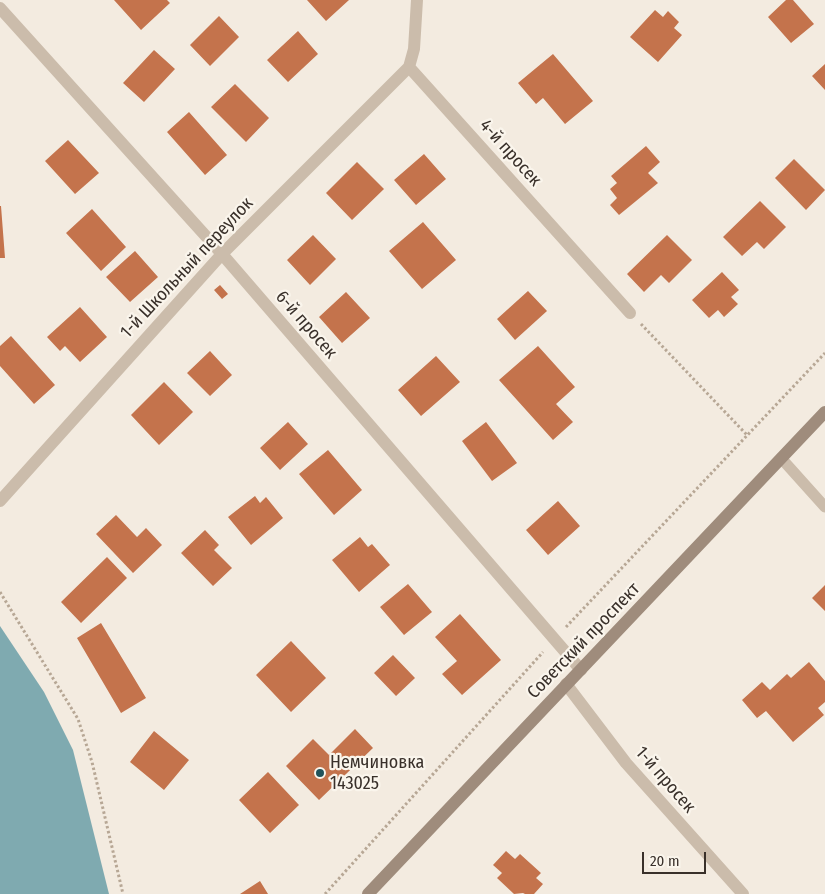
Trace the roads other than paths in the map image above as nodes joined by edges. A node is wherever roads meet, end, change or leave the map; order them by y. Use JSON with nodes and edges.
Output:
{"nodes":[{"id":1,"x":417,"y":0,"type":"edge"},
{"id":2,"x":0,"y":8,"type":"edge"},
{"id":3,"x":409,"y":67,"type":"junction"},
{"id":4,"x":222,"y":254,"type":"junction"},
{"id":5,"x":630,"y":313,"type":"road end"},
{"id":6,"x":825,"y":412,"type":"edge"},
{"id":7,"x":781,"y":458,"type":"junction"},
{"id":8,"x":0,"y":501,"type":"edge"},
{"id":9,"x":825,"y":506,"type":"edge"},
{"id":10,"x":581,"y":670,"type":"junction"},
{"id":11,"x":566,"y":684,"type":"junction"},
{"id":12,"x":368,"y":894,"type":"edge"},
{"id":13,"x":743,"y":894,"type":"edge"}],
"edges":[{"from":1,"to":3,"type":"street"},
{"from":2,"to":4,"type":"street","name":"6-й просек"},
{"from":3,"to":4,"type":"street","name":"1-й Школьный переулок"},
{"from":3,"to":5,"type":"street","name":"4-й просек"},
{"from":4,"to":8,"type":"street","name":"1-й Школьный переулок"},
{"from":4,"to":10,"type":"street","name":"6-й просек"},
{"from":6,"to":7,"type":"street","name":"Советский проспект"},
{"from":7,"to":9,"type":"lane"},
{"from":7,"to":10,"type":"street","name":"Советский проспект"},
{"from":10,"to":11,"type":"street","name":"Советский проспект"},
{"from":11,"to":12,"type":"street","name":"Советский проспект"},
{"from":11,"to":13,"type":"street","name":"1-й просек"}]}
